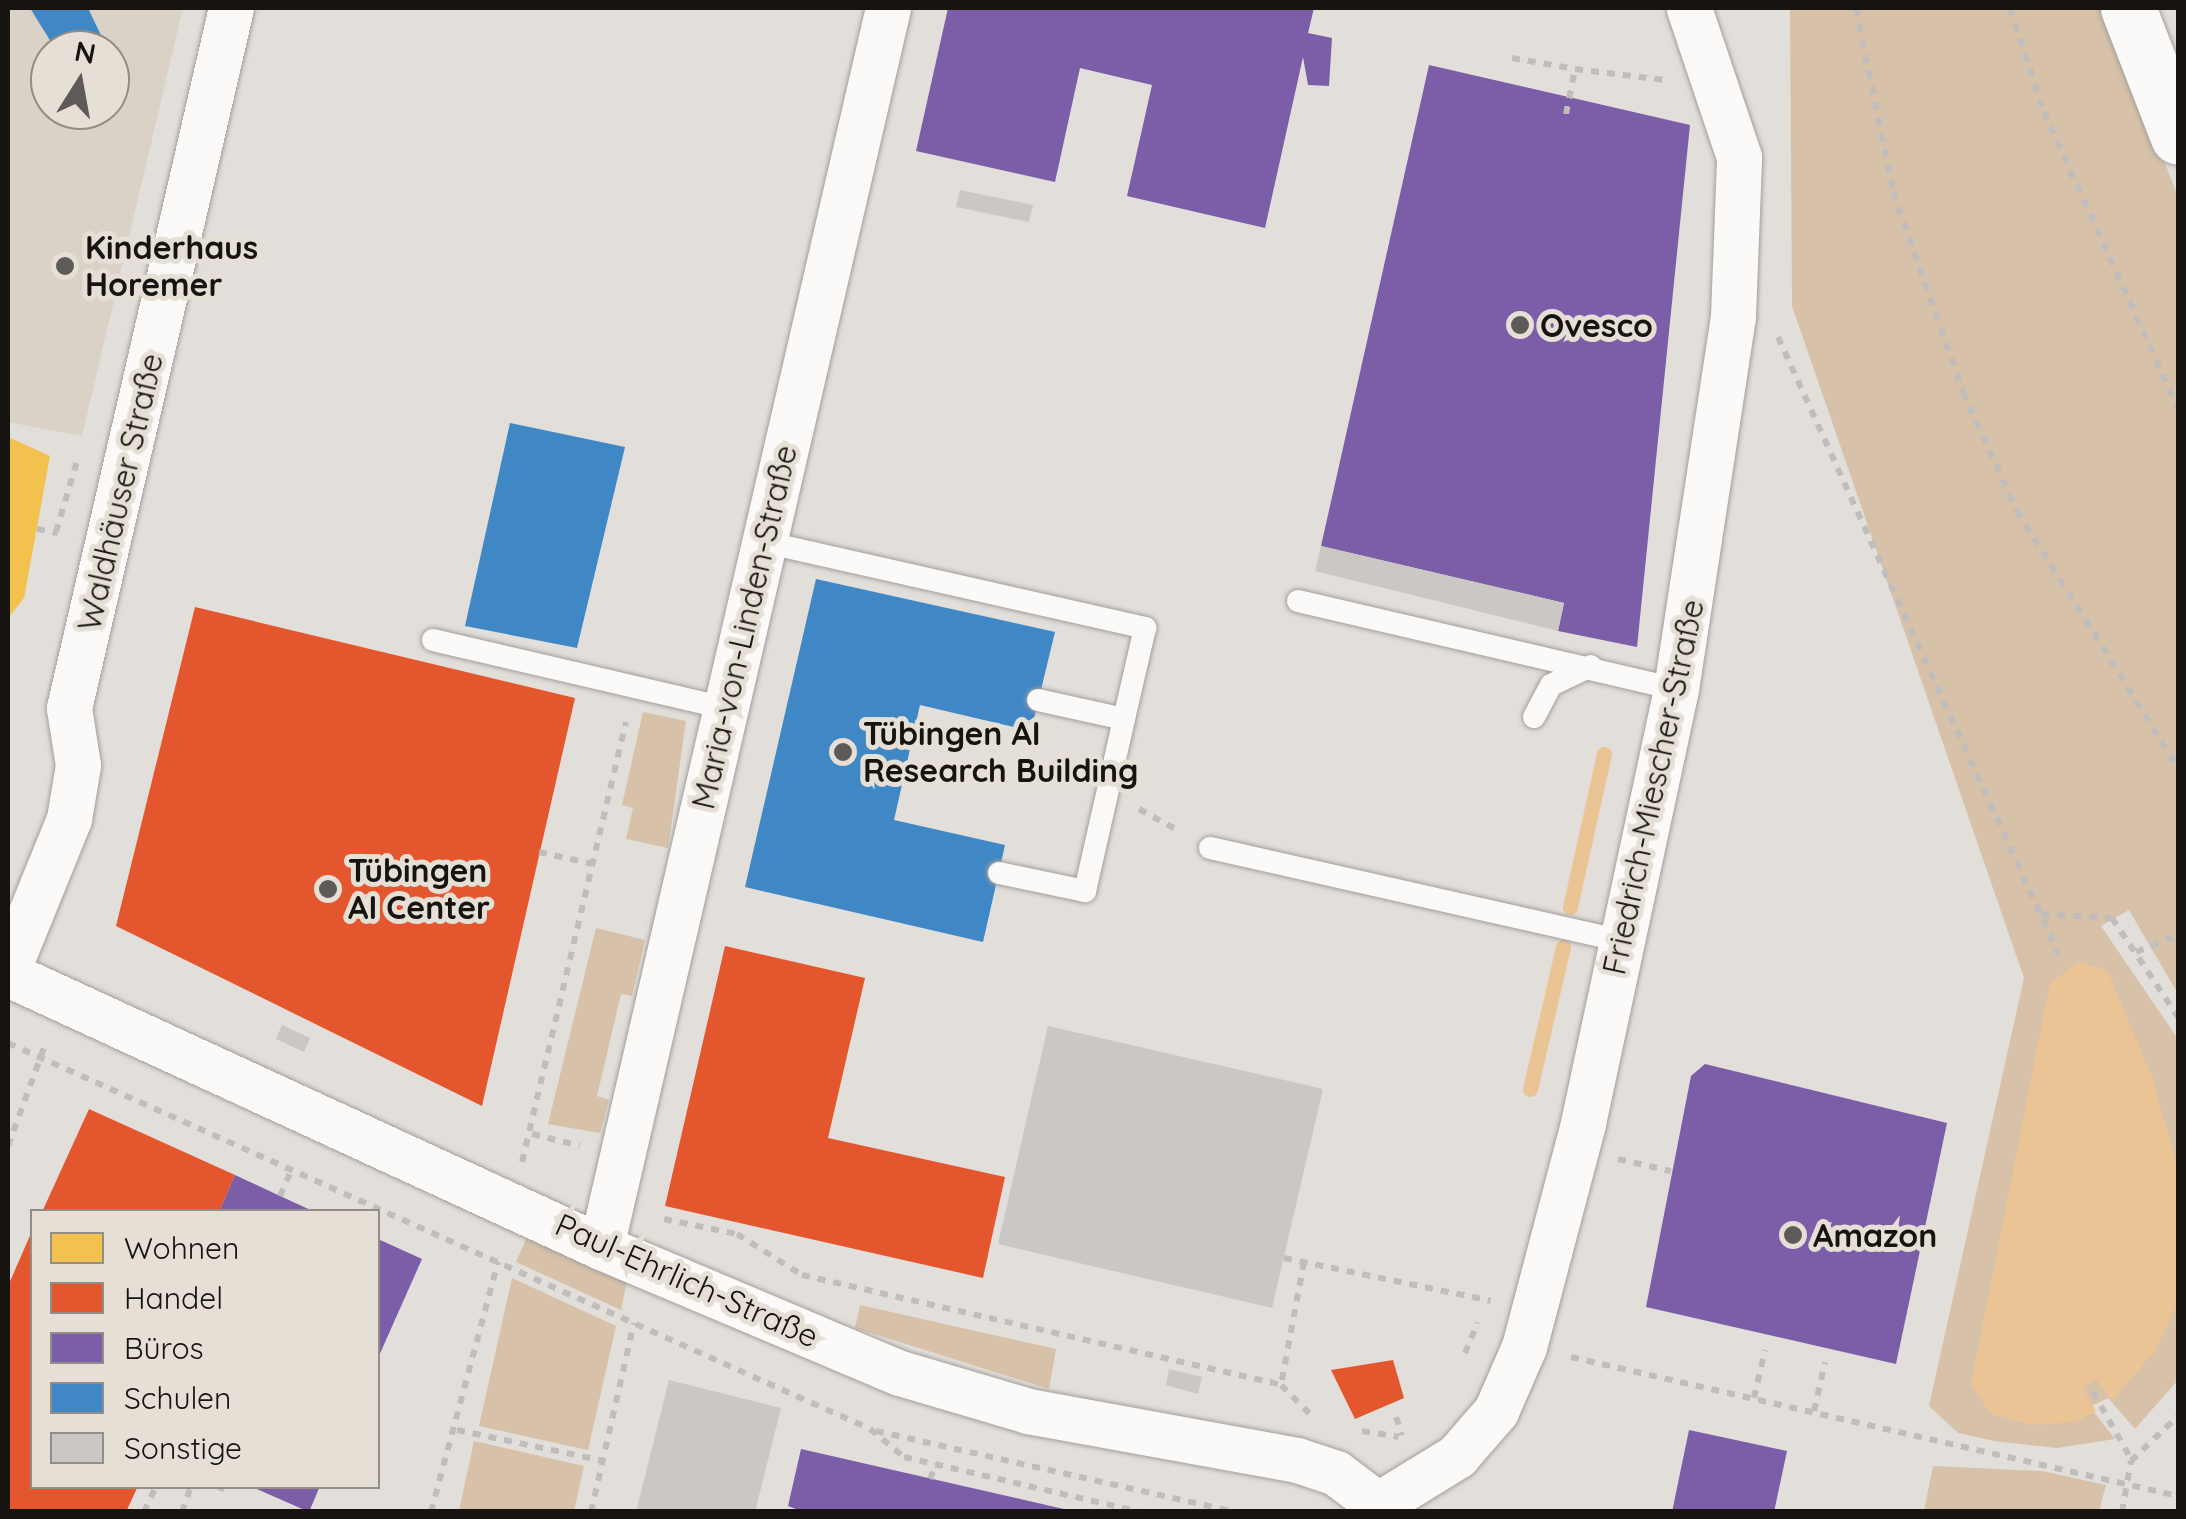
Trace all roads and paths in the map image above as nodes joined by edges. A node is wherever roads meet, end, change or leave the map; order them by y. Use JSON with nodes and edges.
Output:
{"nodes":[{"id":1,"x":231,"y":8,"type":"edge"},
{"id":2,"x":888,"y":8,"type":"edge"},
{"id":3,"x":1689,"y":8,"type":"edge"},
{"id":4,"x":1856,"y":8,"type":"edge"},
{"id":5,"x":2010,"y":8,"type":"edge"},
{"id":6,"x":2128,"y":8,"type":"edge"},
{"id":7,"x":1512,"y":58,"type":"dead end"},
{"id":8,"x":1575,"y":69,"type":"junction"},
{"id":9,"x":1720,"y":87,"type":"junction"},
{"id":10,"x":1566,"y":114,"type":"dead end"},
{"id":11,"x":2178,"y":137,"type":"edge"},
{"id":12,"x":1734,"y":281,"type":"junction"},
{"id":13,"x":2178,"y":410,"type":"edge"},
{"id":14,"x":37,"y":529,"type":"dead end"},
{"id":15,"x":56,"y":532,"type":"dead end"},
{"id":16,"x":764,"y":542,"type":"junction"},
{"id":17,"x":1298,"y":601,"type":"dead end"},
{"id":18,"x":433,"y":640,"type":"dead end"},
{"id":19,"x":1590,"y":666,"type":"junction"},
{"id":20,"x":633,"y":688,"type":"junction"},
{"id":21,"x":1676,"y":689,"type":"junction"},
{"id":22,"x":1038,"y":700,"type":"dead end"},
{"id":23,"x":726,"y":708,"type":"junction"},
{"id":24,"x":1534,"y":717,"type":"dead end"},
{"id":25,"x":1124,"y":719,"type":"junction"},
{"id":26,"x":2178,"y":768,"type":"edge"},
{"id":27,"x":1107,"y":792,"type":"junction"},
{"id":28,"x":1210,"y":848,"type":"joint"},
{"id":29,"x":540,"y":852,"type":"dead end"},
{"id":30,"x":593,"y":864,"type":"junction"},
{"id":31,"x":999,"y":873,"type":"dead end"},
{"id":32,"x":2041,"y":914,"type":"junction"},
{"id":33,"x":2178,"y":935,"type":"edge"},
{"id":34,"x":1622,"y":941,"type":"junction"},
{"id":35,"x":2136,"y":952,"type":"junction"},
{"id":36,"x":2058,"y":956,"type":"dead end"},
{"id":37,"x":8,"y":972,"type":"edge"},
{"id":38,"x":69,"y":1002,"type":"junction"},
{"id":39,"x":2178,"y":1017,"type":"edge"},
{"id":40,"x":8,"y":1042,"type":"edge"},
{"id":41,"x":38,"y":1058,"type":"junction"},
{"id":42,"x":8,"y":1146,"type":"edge"},
{"id":43,"x":291,"y":1171,"type":"junction"},
{"id":44,"x":280,"y":1196,"type":"dead end"},
{"id":45,"x":509,"y":1200,"type":"junction"},
{"id":46,"x":377,"y":1209,"type":"edge"},
{"id":47,"x":380,"y":1210,"type":"edge"},
{"id":48,"x":648,"y":1215,"type":"dead end"},
{"id":49,"x":601,"y":1247,"type":"junction"},
{"id":50,"x":1284,"y":1258,"type":"dead end"},
{"id":51,"x":498,"y":1262,"type":"junction"},
{"id":52,"x":1304,"y":1262,"type":"junction"},
{"id":53,"x":648,"y":1268,"type":"junction"},
{"id":54,"x":1487,"y":1300,"type":"junction"},
{"id":55,"x":634,"y":1323,"type":"junction"},
{"id":56,"x":1530,"y":1329,"type":"junction"},
{"id":57,"x":1765,"y":1350,"type":"dead end"},
{"id":58,"x":1825,"y":1362,"type":"dead end"},
{"id":59,"x":1458,"y":1369,"type":"dead end"},
{"id":60,"x":1281,"y":1385,"type":"junction"},
{"id":61,"x":2093,"y":1392,"type":"dead end"},
{"id":62,"x":1754,"y":1398,"type":"junction"},
{"id":63,"x":1814,"y":1411,"type":"junction"},
{"id":64,"x":1309,"y":1412,"type":"junction"},
{"id":65,"x":2178,"y":1416,"type":"edge"},
{"id":66,"x":1328,"y":1419,"type":"dead end"},
{"id":67,"x":1346,"y":1425,"type":"dead end"},
{"id":68,"x":1416,"y":1426,"type":"dead end"},
{"id":69,"x":870,"y":1429,"type":"junction"},
{"id":70,"x":457,"y":1430,"type":"junction"},
{"id":71,"x":1297,"y":1460,"type":"junction"},
{"id":72,"x":2131,"y":1460,"type":"junction"},
{"id":73,"x":604,"y":1462,"type":"junction"},
{"id":74,"x":936,"y":1464,"type":"junction"},
{"id":75,"x":930,"y":1479,"type":"dead end"},
{"id":76,"x":2130,"y":1482,"type":"junction"},
{"id":77,"x":155,"y":1489,"type":"edge"},
{"id":78,"x":223,"y":1489,"type":"edge"},
{"id":79,"x":232,"y":1493,"type":"dead end"},
{"id":80,"x":2178,"y":1496,"type":"edge"},
{"id":81,"x":1383,"y":1508,"type":"edge"},
{"id":82,"x":144,"y":1512,"type":"edge"},
{"id":83,"x":432,"y":1512,"type":"edge"},
{"id":84,"x":591,"y":1512,"type":"edge"},
{"id":85,"x":1142,"y":1512,"type":"edge"},
{"id":86,"x":1236,"y":1512,"type":"edge"},
{"id":87,"x":2122,"y":1512,"type":"edge"}],
"edges":[{"from":1,"to":37,"type":"street","name":"Waldhäuser Straße"},
{"from":2,"to":16,"type":"street","name":"Maria-von-Linden-Straße"},
{"from":3,"to":9,"type":"street","name":"Friedrich-Miescher-Straße"},
{"from":4,"to":26,"type":"path"},
{"from":5,"to":13,"type":"path"},
{"from":6,"to":11,"type":"street"},
{"from":7,"to":8,"type":"path"},
{"from":8,"to":9,"type":"path"},
{"from":8,"to":10,"type":"path"},
{"from":9,"to":12,"type":"street","name":"Friedrich-Miescher-Straße"},
{"from":12,"to":21,"type":"street","name":"Friedrich-Miescher-Straße"},
{"from":12,"to":32,"type":"path"},
{"from":14,"to":15,"type":"path"},
{"from":16,"to":23,"type":"street","name":"Maria-von-Linden-Straße"},
{"from":16,"to":25,"type":"lane"},
{"from":17,"to":19,"type":"lane"},
{"from":18,"to":20,"type":"lane"},
{"from":19,"to":21,"type":"lane"},
{"from":19,"to":24,"type":"lane"},
{"from":20,"to":23,"type":"lane"},
{"from":20,"to":30,"type":"path"},
{"from":21,"to":34,"type":"street","name":"Friedrich-Miescher-Straße"},
{"from":22,"to":25,"type":"lane"},
{"from":23,"to":49,"type":"street","name":"Maria-von-Linden-Straße"},
{"from":25,"to":27,"type":"lane"},
{"from":27,"to":28,"type":"path"},
{"from":27,"to":31,"type":"lane"},
{"from":28,"to":34,"type":"lane"},
{"from":29,"to":30,"type":"path"},
{"from":30,"to":45,"type":"path"},
{"from":32,"to":35,"type":"path"},
{"from":32,"to":36,"type":"path"},
{"from":33,"to":35,"type":"path"},
{"from":34,"to":56,"type":"street","name":"Friedrich-Miescher-Straße"},
{"from":35,"to":39,"type":"path"},
{"from":37,"to":38,"type":"street","name":"Paul-Ehrlich-Straße"},
{"from":38,"to":41,"type":"path"},
{"from":38,"to":45,"type":"street","name":"Paul-Ehrlich-Straße"},
{"from":40,"to":41,"type":"path"},
{"from":41,"to":42,"type":"path"},
{"from":41,"to":43,"type":"path"},
{"from":43,"to":44,"type":"path"},
{"from":43,"to":46,"type":"path"},
{"from":45,"to":49,"type":"street","name":"Paul-Ehrlich-Straße"},
{"from":47,"to":51,"type":"path"},
{"from":48,"to":60,"type":"path"},
{"from":49,"to":53,"type":"street","name":"Paul-Ehrlich-Straße"},
{"from":50,"to":52,"type":"path"},
{"from":51,"to":55,"type":"path"},
{"from":51,"to":70,"type":"path"},
{"from":52,"to":54,"type":"path"},
{"from":52,"to":60,"type":"path"},
{"from":53,"to":55,"type":"path"},
{"from":53,"to":71,"type":"street","name":"Paul-Ehrlich-Straße"},
{"from":54,"to":56,"type":"path"},
{"from":54,"to":59,"type":"path"},
{"from":55,"to":69,"type":"path"},
{"from":55,"to":73,"type":"path"},
{"from":56,"to":62,"type":"path"},
{"from":56,"to":81,"type":"street","name":"Friedrich-Miescher-Straße"},
{"from":57,"to":62,"type":"path"},
{"from":58,"to":63,"type":"path"},
{"from":60,"to":64,"type":"path"},
{"from":61,"to":72,"type":"path"},
{"from":62,"to":63,"type":"path"},
{"from":63,"to":76,"type":"path"},
{"from":64,"to":66,"type":"path"},
{"from":64,"to":71,"type":"path"},
{"from":65,"to":72,"type":"path"},
{"from":67,"to":68,"type":"path"},
{"from":69,"to":74,"type":"path"},
{"from":69,"to":86,"type":"path"},
{"from":70,"to":73,"type":"path"},
{"from":70,"to":83,"type":"path"},
{"from":71,"to":81,"type":"street","name":"Paul-Ehrlich-Straße"},
{"from":72,"to":76,"type":"path"},
{"from":73,"to":84,"type":"path"},
{"from":74,"to":75,"type":"path"},
{"from":74,"to":85,"type":"path"},
{"from":76,"to":80,"type":"path"},
{"from":76,"to":87,"type":"path"},
{"from":77,"to":82,"type":"path"},
{"from":78,"to":79,"type":"path"}]}
